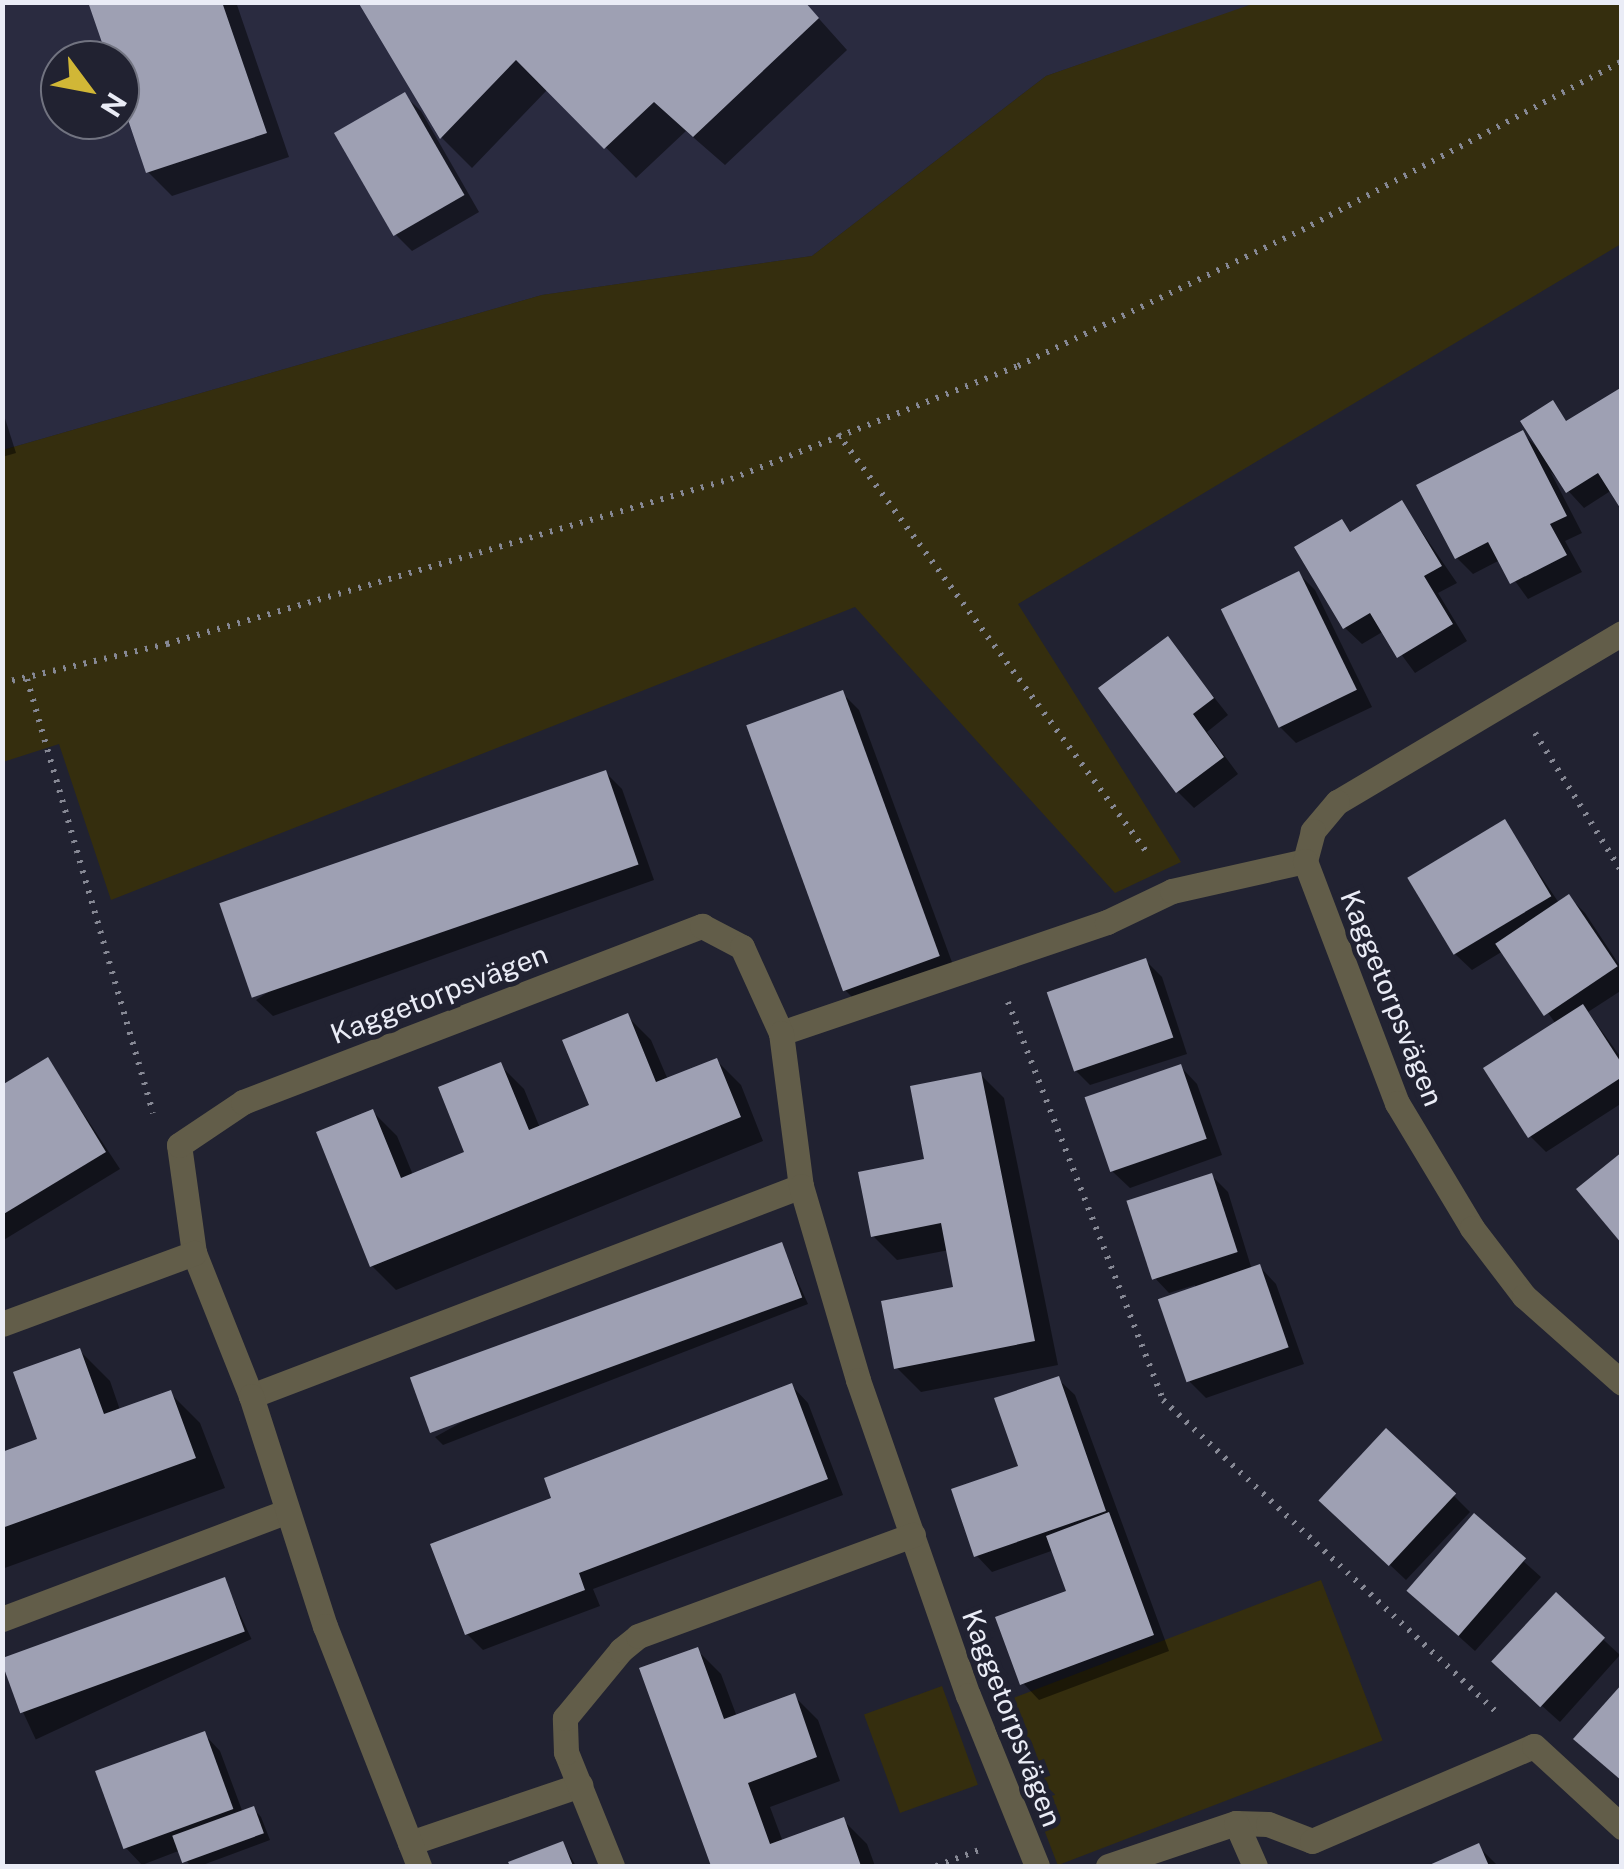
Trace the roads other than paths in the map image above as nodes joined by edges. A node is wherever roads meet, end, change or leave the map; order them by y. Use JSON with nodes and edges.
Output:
{"nodes":[{"id":1,"x":1622,"y":634,"type":"edge"},
{"id":2,"x":1305,"y":861,"type":"junction"},
{"id":3,"x":781,"y":1033,"type":"junction"},
{"id":4,"x":801,"y":1186,"type":"junction"},
{"id":5,"x":194,"y":1253,"type":"junction"},
{"id":6,"x":2,"y":1324,"type":"edge"},
{"id":7,"x":1622,"y":1383,"type":"edge"},
{"id":8,"x":251,"y":1396,"type":"junction"},
{"id":9,"x":285,"y":1512,"type":"junction"},
{"id":10,"x":913,"y":1535,"type":"junction"},
{"id":11,"x":2,"y":1619,"type":"edge"},
{"id":12,"x":580,"y":1785,"type":"junction"},
{"id":13,"x":1236,"y":1823,"type":"junction"},
{"id":14,"x":1622,"y":1828,"type":"edge"},
{"id":15,"x":414,"y":1855,"type":"edge"},
{"id":16,"x":612,"y":1866,"type":"edge"},
{"id":17,"x":1037,"y":1866,"type":"edge"},
{"id":18,"x":1108,"y":1866,"type":"edge"},
{"id":19,"x":1255,"y":1866,"type":"edge"}],
"edges":[{"from":1,"to":2,"type":"street"},
{"from":2,"to":3,"type":"street"},
{"from":2,"to":7,"type":"street","name":"Kaggetorpsvägen"},
{"from":3,"to":4,"type":"street","name":"Kaggetorpsvägen"},
{"from":3,"to":5,"type":"street","name":"Kaggetorpsvägen"},
{"from":4,"to":8,"type":"street"},
{"from":4,"to":10,"type":"street","name":"Kaggetorpsvägen"},
{"from":5,"to":6,"type":"street"},
{"from":5,"to":8,"type":"street"},
{"from":8,"to":9,"type":"street"},
{"from":9,"to":11,"type":"street"},
{"from":9,"to":15,"type":"street"},
{"from":10,"to":12,"type":"street"},
{"from":10,"to":17,"type":"street","name":"Kaggetorpsvägen"},
{"from":12,"to":15,"type":"street"},
{"from":12,"to":16,"type":"street"},
{"from":13,"to":14,"type":"street"},
{"from":13,"to":18,"type":"street"},
{"from":13,"to":19,"type":"street"}]}
